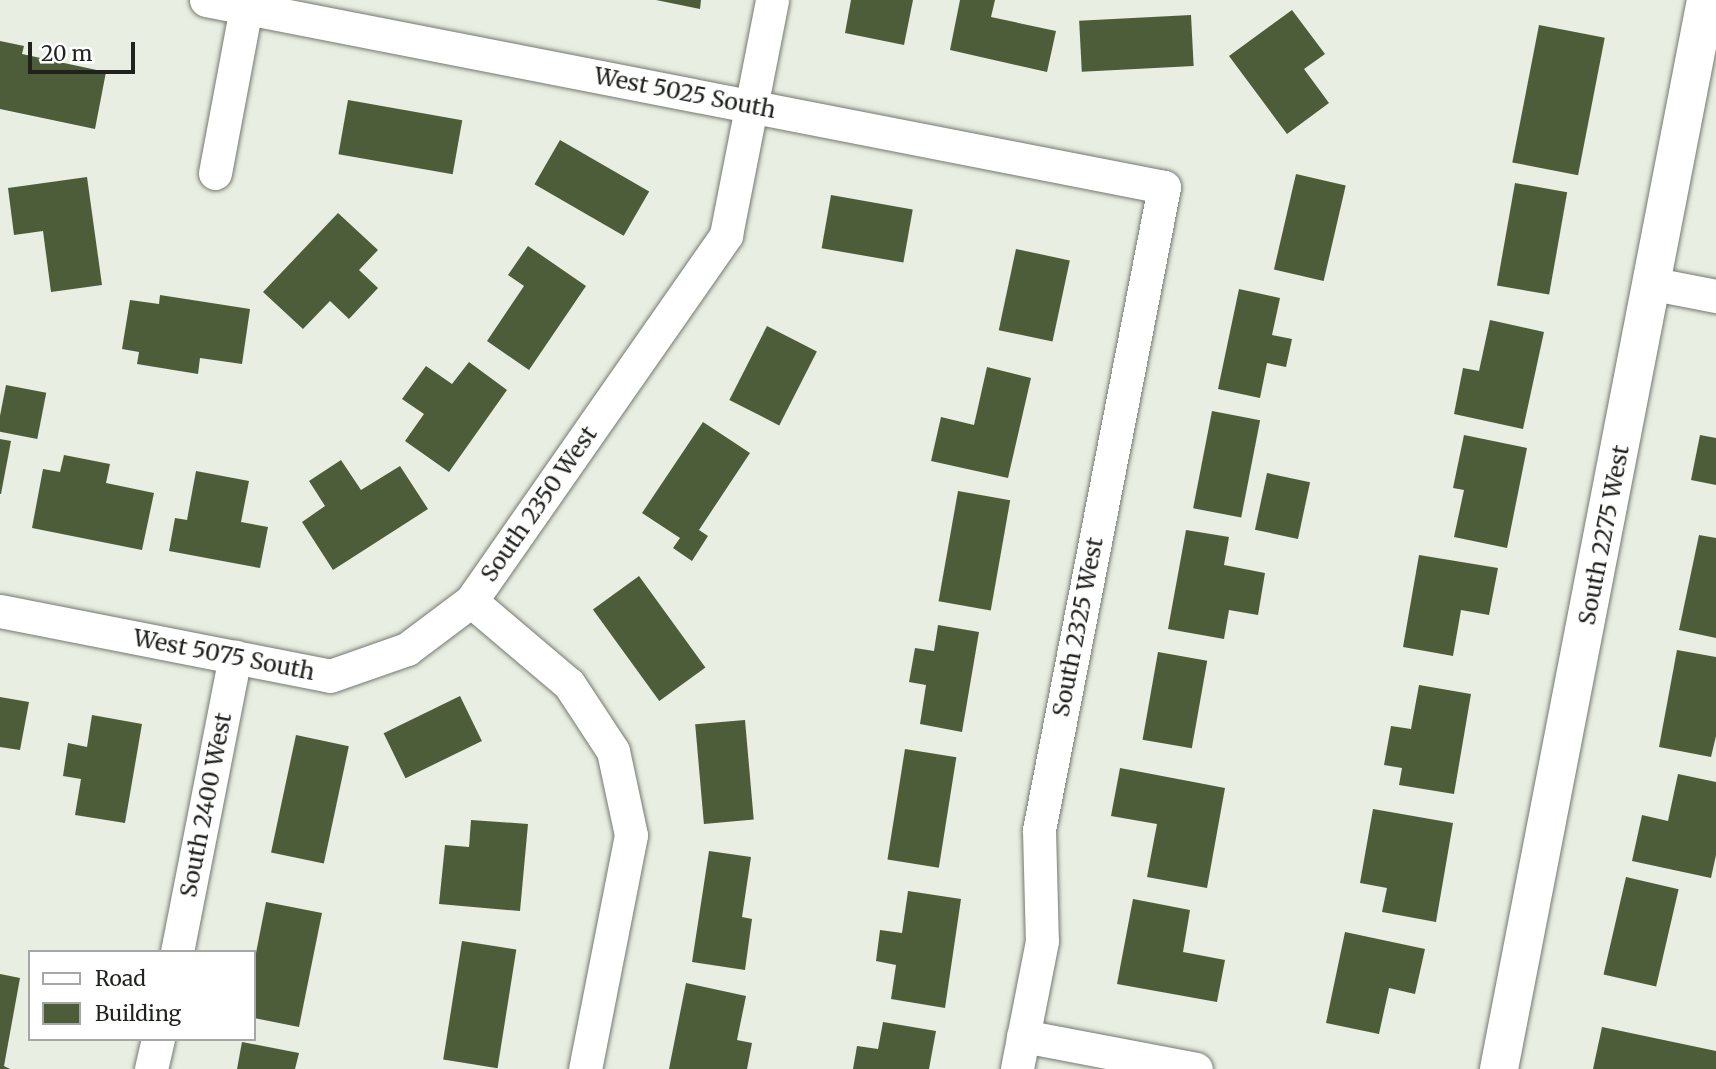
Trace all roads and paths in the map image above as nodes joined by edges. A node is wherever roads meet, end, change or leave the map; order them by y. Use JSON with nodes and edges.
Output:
{"nodes":[{"id":1,"x":206,"y":0,"type":"edge"},
{"id":2,"x":772,"y":0,"type":"edge"},
{"id":3,"x":1706,"y":0,"type":"edge"},
{"id":4,"x":246,"y":8,"type":"junction"},
{"id":5,"x":752,"y":106,"type":"junction"},
{"id":6,"x":215,"y":173,"type":"dead end"},
{"id":7,"x":1164,"y":187,"type":"joint"},
{"id":8,"x":1654,"y":284,"type":"junction"},
{"id":9,"x":1716,"y":296,"type":"edge"},
{"id":10,"x":471,"y":601,"type":"junction"},
{"id":11,"x":0,"y":611,"type":"edge"},
{"id":12,"x":235,"y":657,"type":"junction"},
{"id":13,"x":177,"y":950,"type":"edge"},
{"id":14,"x":1023,"y":1035,"type":"junction"},
{"id":15,"x":158,"y":1041,"type":"edge"},
{"id":16,"x":151,"y":1069,"type":"edge"},
{"id":17,"x":585,"y":1069,"type":"edge"},
{"id":18,"x":1017,"y":1069,"type":"edge"},
{"id":19,"x":1196,"y":1069,"type":"edge"},
{"id":20,"x":1499,"y":1069,"type":"edge"}],
"edges":[{"from":1,"to":4,"type":"street","name":"West 5025 South"},
{"from":2,"to":5,"type":"street","name":"South 2350 West"},
{"from":3,"to":8,"type":"street","name":"South 2275 West"},
{"from":4,"to":5,"type":"street","name":"West 5025 South"},
{"from":4,"to":6,"type":"street"},
{"from":5,"to":7,"type":"street","name":"West 5025 South"},
{"from":5,"to":10,"type":"street","name":"South 2350 West"},
{"from":7,"to":14,"type":"street","name":"South 2325 West"},
{"from":8,"to":9,"type":"street"},
{"from":8,"to":20,"type":"street","name":"South 2275 West"},
{"from":10,"to":12,"type":"street","name":"West 5075 South"},
{"from":10,"to":17,"type":"street","name":"South 2350 West"},
{"from":11,"to":12,"type":"street","name":"West 5075 South"},
{"from":12,"to":13,"type":"street","name":"South 2400 West"},
{"from":14,"to":18,"type":"street","name":"South 2325 West"},
{"from":14,"to":19,"type":"street"},
{"from":15,"to":16,"type":"street"}]}
